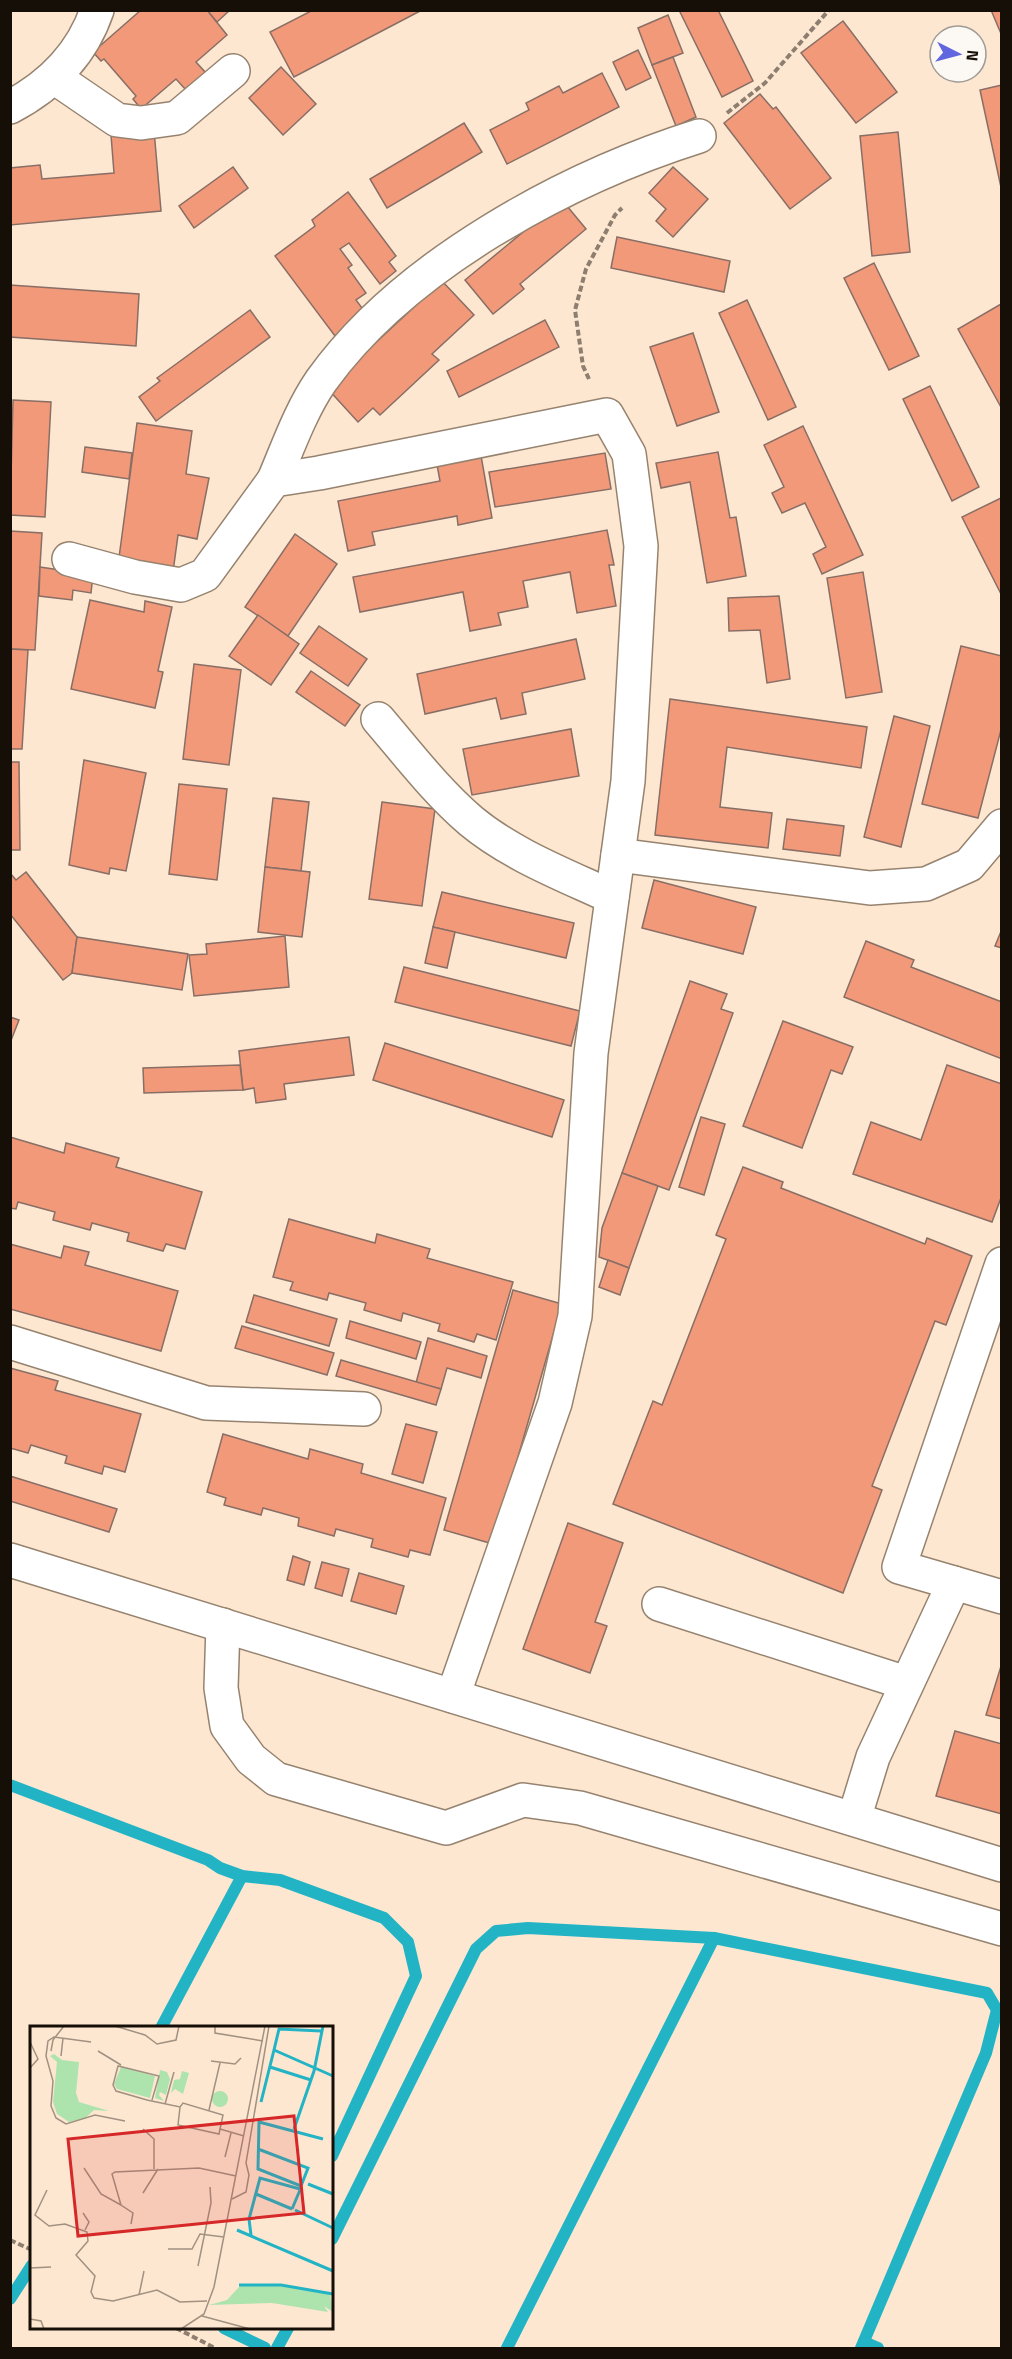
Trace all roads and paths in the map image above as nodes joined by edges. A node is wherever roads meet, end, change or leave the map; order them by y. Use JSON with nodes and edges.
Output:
{"nodes":[{"id":1,"x":97,"y":10,"type":"edge"},
{"id":2,"x":829,"y":10,"type":"edge"},
{"id":3,"x":233,"y":71,"type":"dead end"},
{"id":4,"x":54,"y":77,"type":"junction"},
{"id":5,"x":10,"y":107,"type":"edge"},
{"id":6,"x":699,"y":136,"type":"joint"},
{"id":7,"x":624,"y":207,"type":"dead end"},
{"id":8,"x":607,"y":415,"type":"junction"},
{"id":9,"x":274,"y":480,"type":"junction"},
{"id":10,"x":69,"y":559,"type":"dead end"},
{"id":11,"x":378,"y":719,"type":"dead end"},
{"id":12,"x":1002,"y":826,"type":"edge"},
{"id":13,"x":618,"y":855,"type":"junction"},
{"id":14,"x":612,"y":897,"type":"junction"},
{"id":15,"x":1002,"y":1264,"type":"edge"},
{"id":16,"x":10,"y":1342,"type":"edge"},
{"id":17,"x":364,"y":1409,"type":"dead end"},
{"id":18,"x":10,"y":1560,"type":"edge"},
{"id":19,"x":954,"y":1583,"type":"junction"},
{"id":20,"x":1002,"y":1597,"type":"edge"},
{"id":21,"x":659,"y":1604,"type":"dead end"},
{"id":22,"x":223,"y":1625,"type":"junction"},
{"id":23,"x":906,"y":1683,"type":"junction"},
{"id":24,"x":453,"y":1696,"type":"junction"},
{"id":25,"x":854,"y":1819,"type":"junction"},
{"id":26,"x":1002,"y":1865,"type":"edge"},
{"id":27,"x":1002,"y":1929,"type":"edge"},
{"id":28,"x":10,"y":2240,"type":"edge"},
{"id":29,"x":30,"y":2249,"type":"edge"},
{"id":30,"x":178,"y":2329,"type":"edge"},
{"id":31,"x":214,"y":2349,"type":"edge"}],
"edges":[{"from":1,"to":4,"type":"street"},
{"from":2,"to":6,"type":"path"},
{"from":3,"to":4,"type":"street"},
{"from":4,"to":5,"type":"street"},
{"from":6,"to":9,"type":"street"},
{"from":7,"to":8,"type":"path"},
{"from":8,"to":9,"type":"street"},
{"from":8,"to":13,"type":"street"},
{"from":9,"to":10,"type":"street"},
{"from":11,"to":14,"type":"street"},
{"from":12,"to":13,"type":"street"},
{"from":13,"to":14,"type":"street"},
{"from":14,"to":24,"type":"street"},
{"from":15,"to":19,"type":"street"},
{"from":16,"to":17,"type":"street"},
{"from":18,"to":22,"type":"street"},
{"from":19,"to":20,"type":"street"},
{"from":19,"to":23,"type":"street"},
{"from":21,"to":23,"type":"street"},
{"from":22,"to":24,"type":"street"},
{"from":22,"to":27,"type":"street"},
{"from":23,"to":25,"type":"street"},
{"from":24,"to":25,"type":"street"},
{"from":25,"to":26,"type":"street"},
{"from":28,"to":29,"type":"path"},
{"from":30,"to":31,"type":"path"}]}
